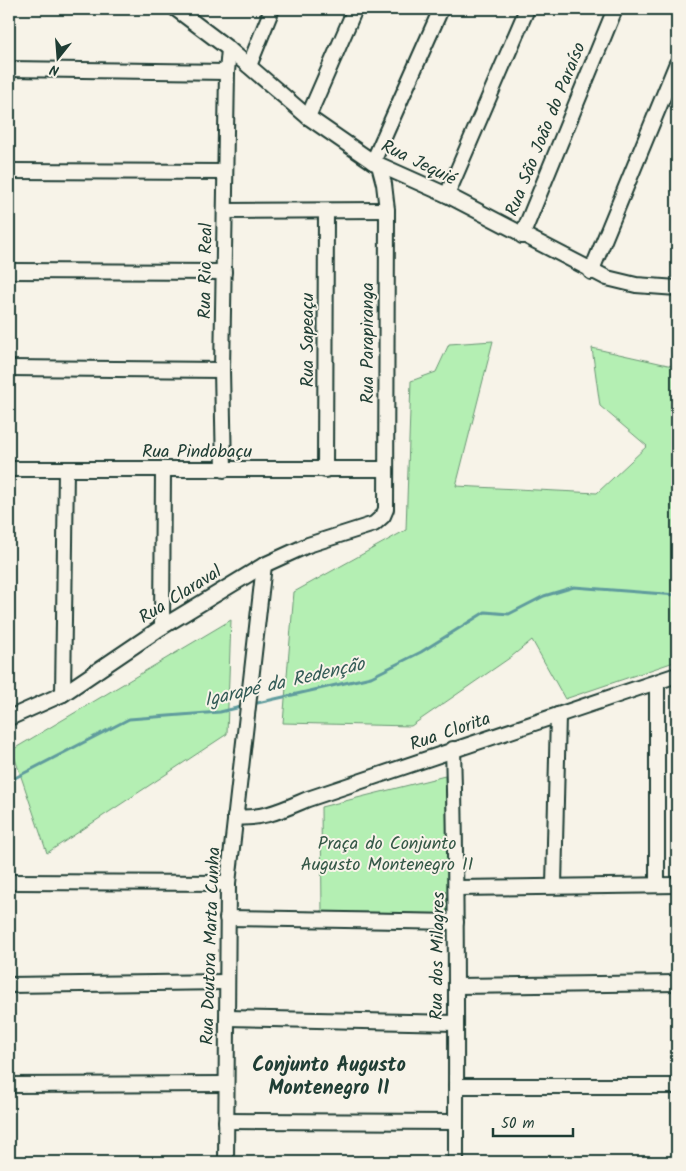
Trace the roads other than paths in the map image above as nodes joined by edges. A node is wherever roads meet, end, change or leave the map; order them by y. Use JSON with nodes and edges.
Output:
{"nodes":[{"id":1,"x":272,"y":9,"type":"edge"},
{"id":2,"x":355,"y":9,"type":"edge"},
{"id":3,"x":441,"y":9,"type":"edge"},
{"id":4,"x":527,"y":9,"type":"edge"},
{"id":5,"x":615,"y":9,"type":"edge"},
{"id":6,"x":183,"y":11,"type":"edge"},
{"id":7,"x":229,"y":49,"type":"junction"},
{"id":8,"x":677,"y":63,"type":"edge"},
{"id":9,"x":249,"y":66,"type":"junction"},
{"id":10,"x":9,"y":69,"type":"edge"},
{"id":11,"x":227,"y":72,"type":"junction"},
{"id":12,"x":308,"y":117,"type":"junction"},
{"id":13,"x":376,"y":163,"type":"junction"},
{"id":14,"x":9,"y":171,"type":"edge"},
{"id":15,"x":225,"y":172,"type":"junction"},
{"id":16,"x":447,"y":196,"type":"junction"},
{"id":17,"x":387,"y":210,"type":"junction"},
{"id":18,"x":225,"y":211,"type":"junction"},
{"id":19,"x":326,"y":211,"type":"junction"},
{"id":20,"x":522,"y":236,"type":"junction"},
{"id":21,"x":9,"y":271,"type":"edge"},
{"id":22,"x":224,"y":272,"type":"junction"},
{"id":23,"x":591,"y":272,"type":"junction"},
{"id":24,"x":676,"y":284,"type":"edge"},
{"id":25,"x":9,"y":368,"type":"edge"},
{"id":26,"x":222,"y":370,"type":"junction"},
{"id":27,"x":9,"y":469,"type":"edge"},
{"id":28,"x":385,"y":469,"type":"junction"},
{"id":29,"x":66,"y":470,"type":"junction"},
{"id":30,"x":163,"y":470,"type":"junction"},
{"id":31,"x":224,"y":470,"type":"junction"},
{"id":32,"x":325,"y":470,"type":"junction"},
{"id":33,"x":380,"y":520,"type":"joint"},
{"id":34,"x":264,"y":565,"type":"junction"},
{"id":35,"x":162,"y":627,"type":"junction"},
{"id":36,"x":677,"y":676,"type":"edge"},
{"id":37,"x":657,"y":683,"type":"junction"},
{"id":38,"x":63,"y":694,"type":"junction"},
{"id":39,"x":558,"y":714,"type":"junction"},
{"id":40,"x":9,"y":718,"type":"edge"},
{"id":41,"x":453,"y":750,"type":"junction"},
{"id":42,"x":234,"y":817,"type":"junction"},
{"id":43,"x":9,"y":882,"type":"edge"},
{"id":44,"x":228,"y":883,"type":"junction"},
{"id":45,"x":657,"y":884,"type":"junction"},
{"id":46,"x":677,"y":885,"type":"edge"},
{"id":47,"x":554,"y":886,"type":"junction"},
{"id":48,"x":457,"y":888,"type":"junction"},
{"id":49,"x":227,"y":918,"type":"junction"},
{"id":50,"x":456,"y":922,"type":"junction"},
{"id":51,"x":226,"y":982,"type":"junction"},
{"id":52,"x":677,"y":983,"type":"edge"},
{"id":53,"x":9,"y":985,"type":"edge"},
{"id":54,"x":456,"y":986,"type":"junction"},
{"id":55,"x":227,"y":1018,"type":"junction"},
{"id":56,"x":455,"y":1023,"type":"junction"},
{"id":57,"x":226,"y":1084,"type":"junction"},
{"id":58,"x":9,"y":1085,"type":"edge"},
{"id":59,"x":456,"y":1086,"type":"junction"},
{"id":60,"x":677,"y":1086,"type":"edge"},
{"id":61,"x":226,"y":1121,"type":"junction"},
{"id":62,"x":456,"y":1122,"type":"junction"},
{"id":63,"x":226,"y":1162,"type":"edge"},
{"id":64,"x":456,"y":1162,"type":"edge"}],
"edges":[{"from":1,"to":9,"type":"street"},
{"from":2,"to":12,"type":"street"},
{"from":3,"to":13,"type":"street"},
{"from":4,"to":16,"type":"street"},
{"from":5,"to":20,"type":"street","name":"Rua São João do Paraíso"},
{"from":6,"to":7,"type":"street","name":"Rua Jequié"},
{"from":7,"to":9,"type":"street","name":"Rua Jequié"},
{"from":7,"to":11,"type":"street","name":"Rua Rio Real"},
{"from":8,"to":23,"type":"street"},
{"from":9,"to":12,"type":"street","name":"Rua Jequié"},
{"from":10,"to":11,"type":"street"},
{"from":11,"to":15,"type":"street","name":"Rua Rio Real"},
{"from":12,"to":13,"type":"street","name":"Rua Jequié"},
{"from":13,"to":16,"type":"street","name":"Rua Jequié"},
{"from":13,"to":17,"type":"street","name":"Rua Parapiranga"},
{"from":14,"to":15,"type":"street"},
{"from":15,"to":18,"type":"street","name":"Rua Rio Real"},
{"from":16,"to":20,"type":"street","name":"Rua Jequié"},
{"from":17,"to":19,"type":"street"},
{"from":17,"to":28,"type":"street","name":"Rua Parapiranga"},
{"from":18,"to":19,"type":"street"},
{"from":18,"to":22,"type":"street","name":"Rua Rio Real"},
{"from":19,"to":32,"type":"street","name":"Rua Sapeaçu"},
{"from":20,"to":23,"type":"street","name":"Rua Jequié"},
{"from":21,"to":22,"type":"street"},
{"from":22,"to":26,"type":"street","name":"Rua Rio Real"},
{"from":23,"to":24,"type":"street","name":"Rua Jequié"},
{"from":25,"to":26,"type":"street"},
{"from":26,"to":31,"type":"street","name":"Rua Rio Real"},
{"from":27,"to":29,"type":"street","name":"Rua Pindobaçu"},
{"from":28,"to":32,"type":"street","name":"Rua Pindobaçu"},
{"from":28,"to":33,"type":"street","name":"Rua Parapiranga"},
{"from":29,"to":30,"type":"street","name":"Rua Pindobaçu"},
{"from":29,"to":38,"type":"street"},
{"from":30,"to":31,"type":"street","name":"Rua Pindobaçu"},
{"from":30,"to":35,"type":"street"},
{"from":31,"to":32,"type":"street","name":"Rua Pindobaçu"},
{"from":33,"to":34,"type":"street","name":"Rua Claraval"},
{"from":34,"to":35,"type":"street","name":"Rua Claraval"},
{"from":34,"to":42,"type":"street","name":"Rua Doutora Marta Cunha"},
{"from":35,"to":38,"type":"street","name":"Rua Claraval"},
{"from":36,"to":37,"type":"street","name":"Rua Clorita"},
{"from":37,"to":39,"type":"street","name":"Rua Clorita"},
{"from":37,"to":45,"type":"street"},
{"from":38,"to":40,"type":"street","name":"Rua Claraval"},
{"from":39,"to":41,"type":"street","name":"Rua Clorita"},
{"from":39,"to":47,"type":"street"},
{"from":41,"to":42,"type":"street","name":"Rua Clorita"},
{"from":41,"to":48,"type":"street","name":"Rua dos Milagres"},
{"from":42,"to":44,"type":"street","name":"Rua Doutora Marta Cunha"},
{"from":43,"to":44,"type":"street"},
{"from":44,"to":49,"type":"street","name":"Rua Doutora Marta Cunha"},
{"from":45,"to":46,"type":"street"},
{"from":45,"to":47,"type":"street"},
{"from":47,"to":48,"type":"street"},
{"from":48,"to":50,"type":"street","name":"Rua dos Milagres"},
{"from":49,"to":50,"type":"street"},
{"from":49,"to":51,"type":"street","name":"Rua Doutora Marta Cunha"},
{"from":50,"to":54,"type":"street","name":"Rua dos Milagres"},
{"from":51,"to":53,"type":"street"},
{"from":51,"to":55,"type":"street","name":"Rua Doutora Marta Cunha"},
{"from":52,"to":54,"type":"street"},
{"from":54,"to":56,"type":"street","name":"Rua dos Milagres"},
{"from":55,"to":56,"type":"street"},
{"from":55,"to":57,"type":"street","name":"Rua Doutora Marta Cunha"},
{"from":56,"to":59,"type":"street","name":"Rua dos Milagres"},
{"from":57,"to":58,"type":"street"},
{"from":57,"to":61,"type":"street","name":"Rua Doutora Marta Cunha"},
{"from":59,"to":60,"type":"street"},
{"from":59,"to":62,"type":"street","name":"Rua dos Milagres"},
{"from":61,"to":62,"type":"street"},
{"from":61,"to":63,"type":"street","name":"Rua Doutora Marta Cunha"},
{"from":62,"to":64,"type":"street","name":"Rua dos Milagres"}]}
